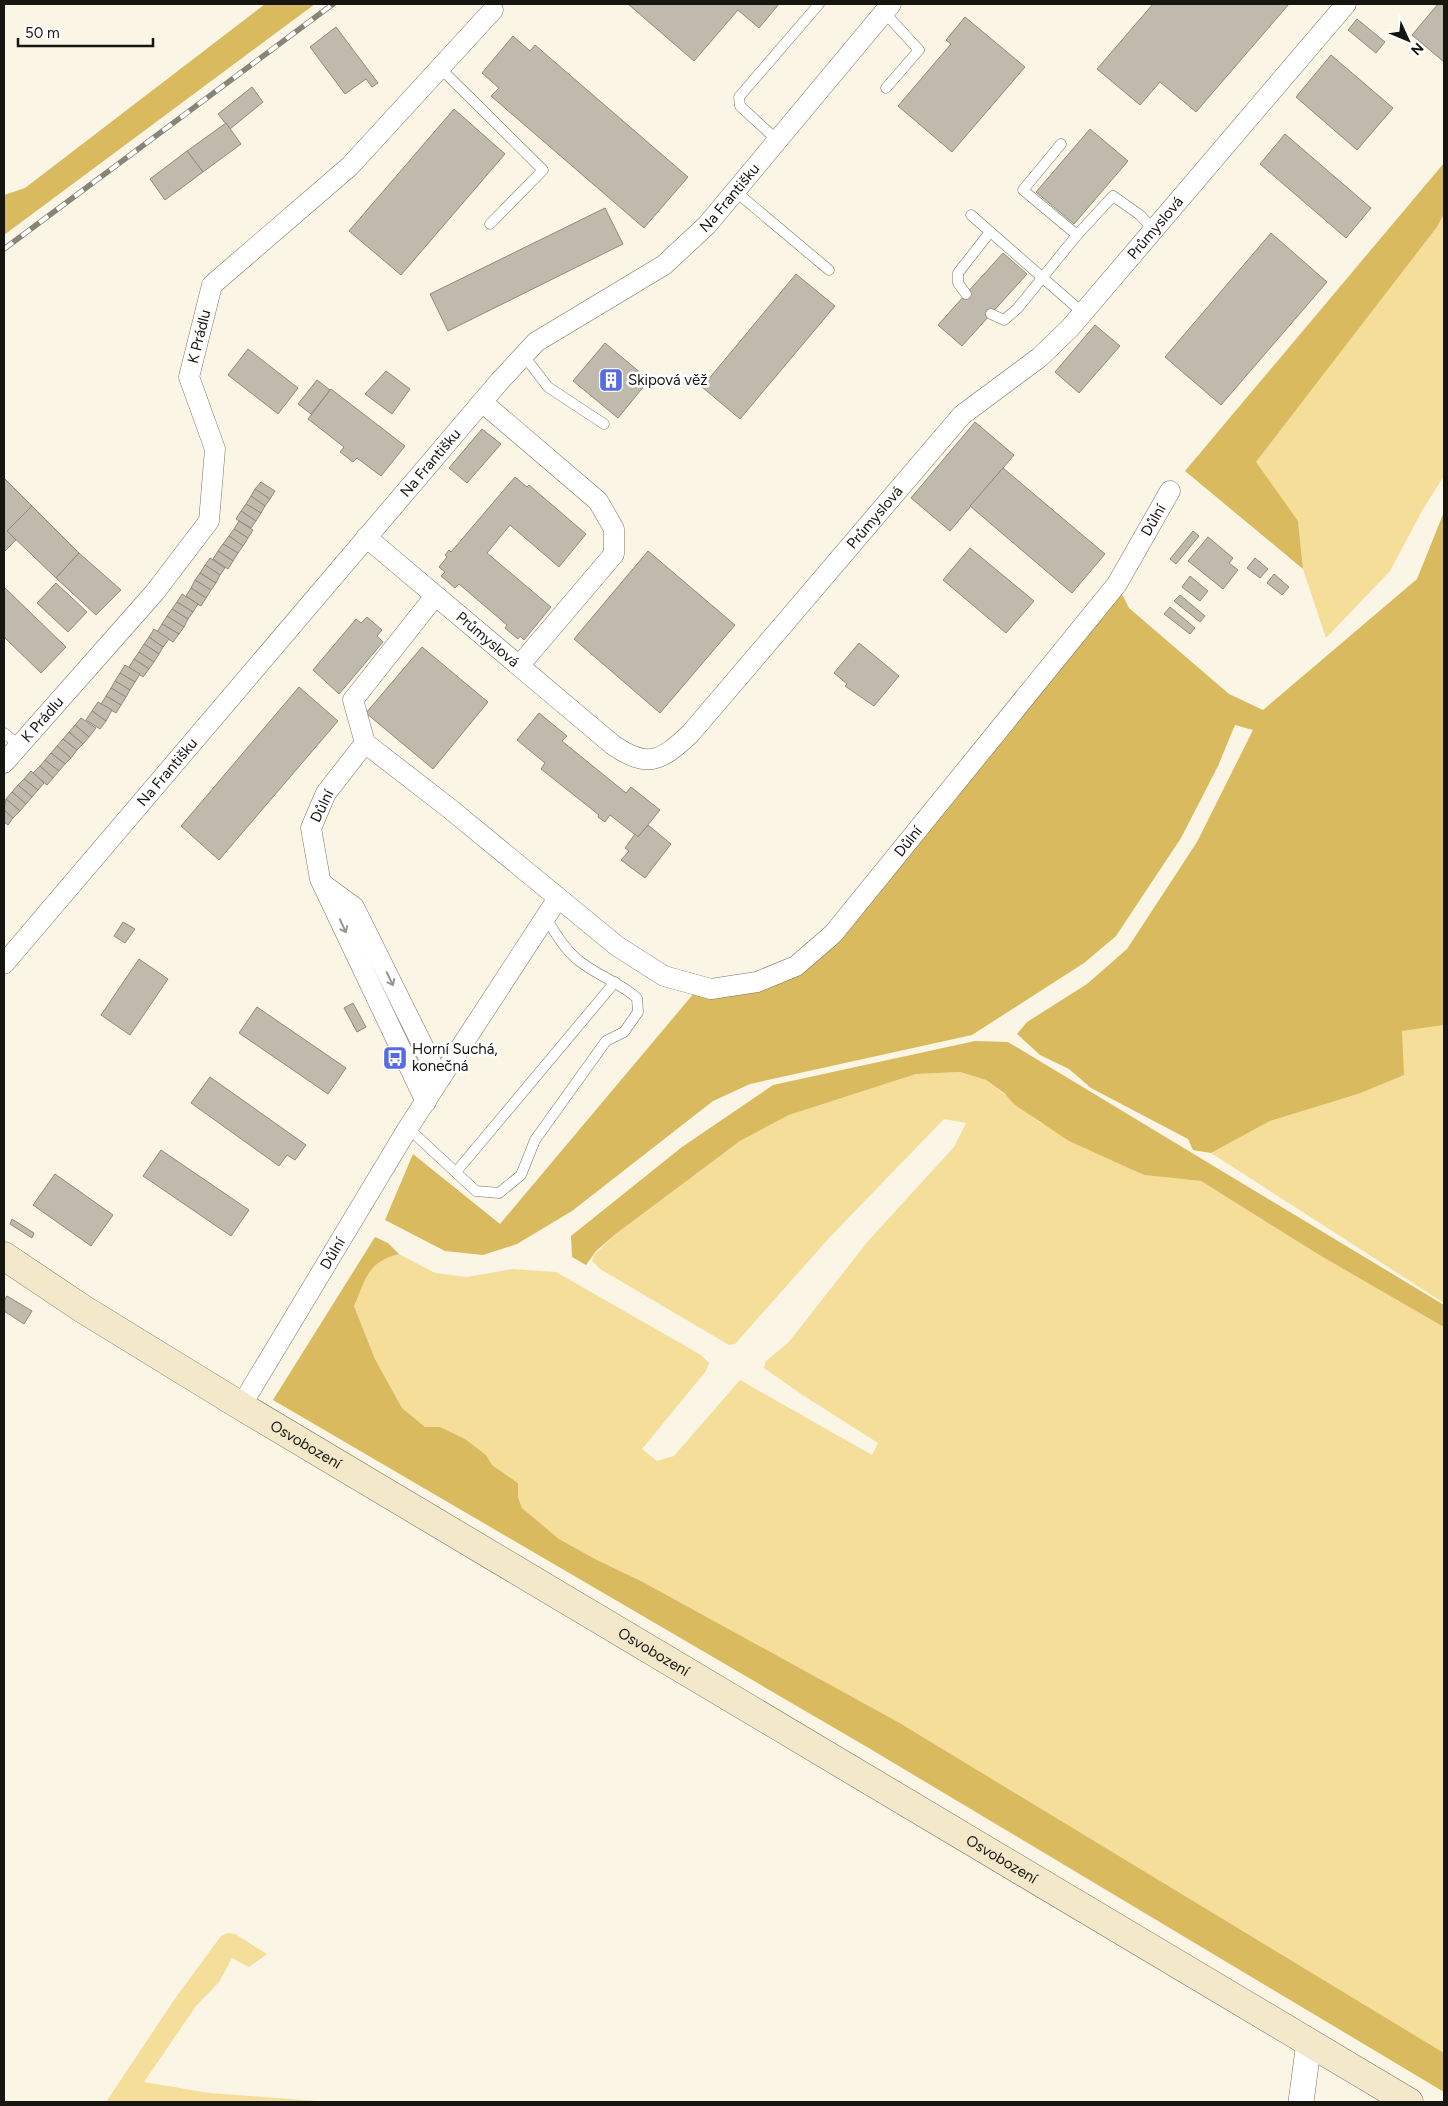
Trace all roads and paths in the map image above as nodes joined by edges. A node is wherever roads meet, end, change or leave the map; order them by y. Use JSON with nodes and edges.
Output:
{"nodes":[{"id":1,"x":819,"y":4,"type":"edge"},
{"id":2,"x":1346,"y":4,"type":"edge"},
{"id":3,"x":495,"y":7,"type":"edge"},
{"id":4,"x":888,"y":8,"type":"edge"},
{"id":5,"x":440,"y":68,"type":"junction"},
{"id":6,"x":886,"y":88,"type":"dead end"},
{"id":7,"x":777,"y":140,"type":"junction"},
{"id":8,"x":1062,"y":144,"type":"dead end"},
{"id":9,"x":735,"y":191,"type":"junction"},
{"id":10,"x":971,"y":215,"type":"dead end"},
{"id":11,"x":490,"y":224,"type":"dead end"},
{"id":12,"x":1154,"y":230,"type":"junction"},
{"id":13,"x":990,"y":232,"type":"junction"},
{"id":14,"x":1077,"y":235,"type":"junction"},
{"id":15,"x":828,"y":270,"type":"dead end"},
{"id":16,"x":1042,"y":279,"type":"junction"},
{"id":17,"x":966,"y":294,"type":"dead end"},
{"id":18,"x":1083,"y":313,"type":"junction"},
{"id":19,"x":991,"y":314,"type":"dead end"},
{"id":20,"x":524,"y":356,"type":"junction"},
{"id":21,"x":482,"y":402,"type":"junction"},
{"id":22,"x":604,"y":424,"type":"dead end"},
{"id":23,"x":1170,"y":491,"type":"dead end"},
{"id":24,"x":366,"y":537,"type":"junction"},
{"id":25,"x":435,"y":596,"type":"junction"},
{"id":26,"x":519,"y":666,"type":"junction"},
{"id":27,"x":11,"y":739,"type":"edge"},
{"id":28,"x":365,"y":743,"type":"junction"},
{"id":29,"x":4,"y":763,"type":"edge"},
{"id":30,"x":558,"y":898,"type":"junction"},
{"id":31,"x":545,"y":917,"type":"junction"},
{"id":32,"x":4,"y":964,"type":"edge"},
{"id":33,"x":616,"y":982,"type":"junction"},
{"id":34,"x":426,"y":1102,"type":"junction"},
{"id":35,"x":408,"y":1128,"type":"junction"},
{"id":36,"x":456,"y":1172,"type":"junction"},
{"id":37,"x":4,"y":1256,"type":"edge"},
{"id":38,"x":240,"y":1406,"type":"junction"},
{"id":39,"x":1309,"y":2042,"type":"junction"},
{"id":40,"x":1302,"y":2102,"type":"edge"},
{"id":41,"x":1409,"y":2102,"type":"edge"}],
"edges":[{"from":1,"to":7,"type":"lane"},
{"from":2,"to":12,"type":"street","name":"Průmyslová"},
{"from":3,"to":5,"type":"street","name":"K Prádlu"},
{"from":4,"to":6,"type":"lane"},
{"from":4,"to":7,"type":"street","name":"Na Františku"},
{"from":5,"to":11,"type":"lane"},
{"from":5,"to":27,"type":"street","name":"K Prádlu"},
{"from":7,"to":9,"type":"street","name":"Na Františku"},
{"from":8,"to":14,"type":"lane"},
{"from":9,"to":15,"type":"lane"},
{"from":9,"to":20,"type":"street","name":"Na Františku"},
{"from":10,"to":13,"type":"lane"},
{"from":12,"to":14,"type":"lane"},
{"from":12,"to":18,"type":"street","name":"Průmyslová"},
{"from":13,"to":16,"type":"lane"},
{"from":13,"to":17,"type":"lane"},
{"from":14,"to":16,"type":"lane"},
{"from":16,"to":18,"type":"lane"},
{"from":16,"to":19,"type":"lane"},
{"from":18,"to":26,"type":"street","name":"Průmyslová"},
{"from":20,"to":21,"type":"street","name":"Na Františku"},
{"from":20,"to":22,"type":"lane"},
{"from":21,"to":24,"type":"street","name":"Na Františku"},
{"from":21,"to":26,"type":"street"},
{"from":23,"to":30,"type":"street","name":"Důlní"},
{"from":24,"to":25,"type":"street","name":"Průmyslová"},
{"from":24,"to":32,"type":"street","name":"Na Františku"},
{"from":25,"to":26,"type":"street","name":"Průmyslová"},
{"from":25,"to":28,"type":"street"},
{"from":27,"to":29,"type":"street","name":"K Prádlu"},
{"from":28,"to":30,"type":"street","name":"Důlní"},
{"from":28,"to":34,"type":"street","name":"Důlní","one_way":true},
{"from":30,"to":31,"type":"street","name":"Důlní"},
{"from":31,"to":33,"type":"lane"},
{"from":31,"to":34,"type":"street","name":"Důlní"},
{"from":33,"to":36,"type":"lane"},
{"from":33,"to":36,"type":"lane"},
{"from":34,"to":35,"type":"street","name":"Důlní"},
{"from":35,"to":36,"type":"lane"},
{"from":35,"to":38,"type":"street","name":"Důlní"},
{"from":37,"to":38,"type":"main road","name":"Osvobození"},
{"from":38,"to":39,"type":"main road","name":"Osvobození"},
{"from":39,"to":40,"type":"street"},
{"from":39,"to":41,"type":"main road","name":"Osvobození"}]}
